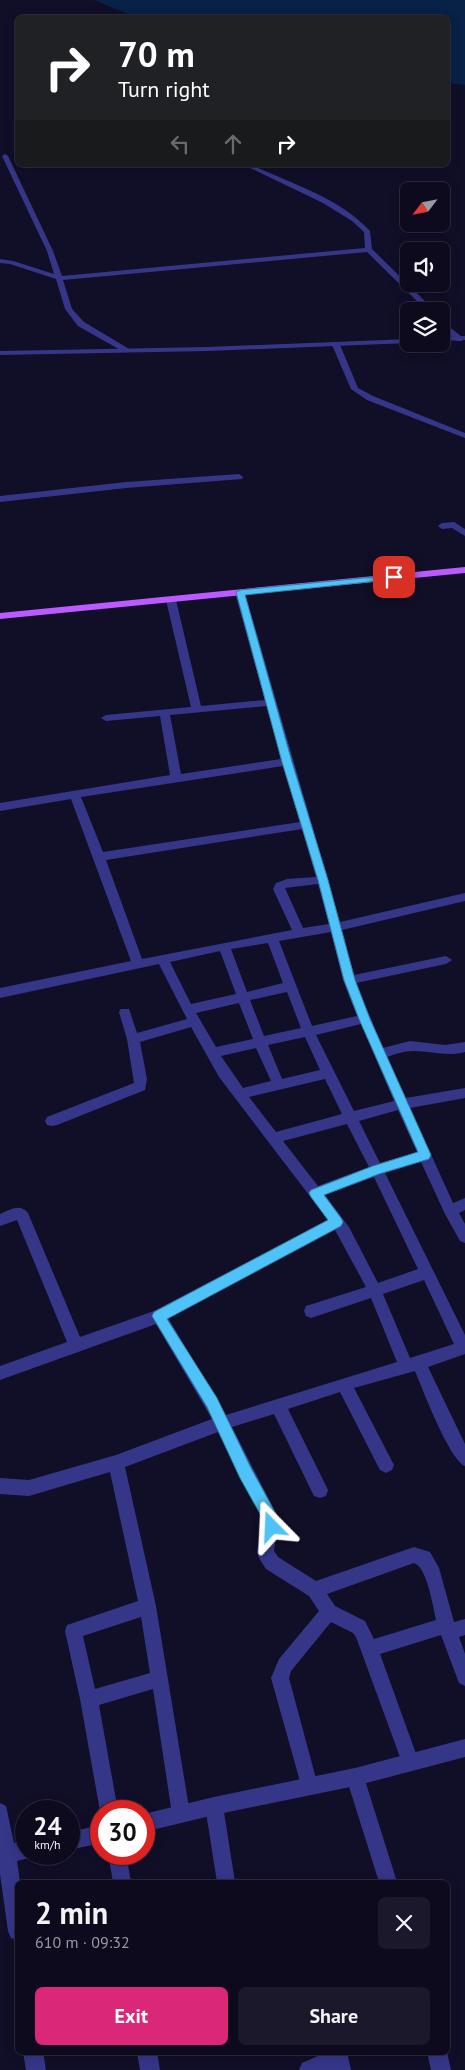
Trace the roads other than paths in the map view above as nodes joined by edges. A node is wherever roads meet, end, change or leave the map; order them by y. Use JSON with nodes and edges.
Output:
{"nodes":[{"id":1,"x":5,"y":156,"type":"edge"},
{"id":2,"x":252,"y":167,"type":"edge"},
{"id":3,"x":369,"y":250,"type":"junction"},
{"id":4,"x":0,"y":261,"type":"edge"},
{"id":5,"x":59,"y":278,"type":"junction"},
{"id":6,"x":422,"y":302,"type":"edge"},
{"id":7,"x":450,"y":329,"type":"edge"},
{"id":8,"x":462,"y":338,"type":"edge"},
{"id":9,"x":400,"y":341,"type":"edge"},
{"id":10,"x":336,"y":344,"type":"junction"},
{"id":11,"x":127,"y":350,"type":"junction"},
{"id":12,"x":0,"y":353,"type":"edge"},
{"id":13,"x":465,"y":436,"type":"edge"},
{"id":14,"x":239,"y":478,"type":"dead end"},
{"id":15,"x":0,"y":499,"type":"edge"},
{"id":16,"x":442,"y":526,"type":"dead end"},
{"id":17,"x":465,"y":533,"type":"edge"},
{"id":18,"x":465,"y":570,"type":"edge"},
{"id":19,"x":240,"y":592,"type":"junction"},
{"id":20,"x":171,"y":600,"type":"junction"},
{"id":21,"x":0,"y":616,"type":"edge"},
{"id":22,"x":270,"y":703,"type":"junction"},
{"id":23,"x":197,"y":710,"type":"junction"},
{"id":24,"x":165,"y":712,"type":"junction"},
{"id":25,"x":106,"y":718,"type":"dead end"},
{"id":26,"x":287,"y":762,"type":"junction"},
{"id":27,"x":176,"y":778,"type":"junction"},
{"id":28,"x":75,"y":795,"type":"junction"},
{"id":29,"x":0,"y":807,"type":"edge"},
{"id":30,"x":306,"y":825,"type":"junction"},
{"id":31,"x":99,"y":856,"type":"junction"},
{"id":32,"x":323,"y":880,"type":"junction"},
{"id":33,"x":465,"y":897,"type":"edge"},
{"id":34,"x":336,"y":927,"type":"junction"},
{"id":35,"x":299,"y":934,"type":"junction"},
{"id":36,"x":272,"y":938,"type":"junction"},
{"id":37,"x":224,"y":946,"type":"junction"},
{"id":38,"x":163,"y":959,"type":"junction"},
{"id":39,"x":446,"y":960,"type":"dead end"},
{"id":40,"x":138,"y":964,"type":"junction"},
{"id":41,"x":350,"y":980,"type":"junction"},
{"id":42,"x":291,"y":986,"type":"junction"},
{"id":43,"x":0,"y":993,"type":"edge"},
{"id":44,"x":242,"y":997,"type":"junction"},
{"id":45,"x":125,"y":1012,"type":"dead end"},
{"id":46,"x":191,"y":1016,"type":"junction"},
{"id":47,"x":364,"y":1019,"type":"junction"},
{"id":48,"x":308,"y":1031,"type":"junction"},
{"id":49,"x":133,"y":1039,"type":"junction"},
{"id":50,"x":260,"y":1042,"type":"junction"},
{"id":51,"x":463,"y":1050,"type":"edge"},
{"id":52,"x":212,"y":1053,"type":"junction"},
{"id":53,"x":379,"y":1054,"type":"junction"},
{"id":54,"x":328,"y":1073,"type":"junction"},
{"id":55,"x":278,"y":1083,"type":"junction"},
{"id":56,"x":465,"y":1093,"type":"edge"},
{"id":57,"x":239,"y":1094,"type":"junction"},
{"id":58,"x":402,"y":1104,"type":"junction"},
{"id":59,"x":349,"y":1117,"type":"junction"},
{"id":60,"x":52,"y":1121,"type":"dead end"},
{"id":61,"x":274,"y":1138,"type":"junction"},
{"id":62,"x":425,"y":1155,"type":"junction"},
{"id":63,"x":377,"y":1170,"type":"junction"},
{"id":64,"x":315,"y":1193,"type":"junction"},
{"id":65,"x":465,"y":1204,"type":"edge"},
{"id":66,"x":450,"y":1210,"type":"junction"},
{"id":67,"x":0,"y":1220,"type":"edge"},
{"id":68,"x":337,"y":1222,"type":"junction"},
{"id":69,"x":465,"y":1237,"type":"edge"},
{"id":70,"x":427,"y":1273,"type":"junction"},
{"id":71,"x":376,"y":1291,"type":"junction"},
{"id":72,"x":311,"y":1311,"type":"dead end"},
{"id":73,"x":159,"y":1316,"type":"junction"},
{"id":74,"x":76,"y":1345,"type":"junction"},
{"id":75,"x":464,"y":1347,"type":"edge"},
{"id":76,"x":413,"y":1364,"type":"junction"},
{"id":77,"x":0,"y":1373,"type":"edge"},
{"id":78,"x":344,"y":1384,"type":"junction"},
{"id":79,"x":278,"y":1406,"type":"junction"},
{"id":80,"x":222,"y":1423,"type":"junction"},
{"id":81,"x":465,"y":1458,"type":"edge"},
{"id":82,"x":116,"y":1463,"type":"junction"},
{"id":83,"x":386,"y":1465,"type":"dead end"},
{"id":84,"x":0,"y":1486,"type":"edge"},
{"id":85,"x":320,"y":1490,"type":"dead end"},
{"id":86,"x":315,"y":1590,"type":"junction"},
{"id":87,"x":148,"y":1606,"type":"junction"},
{"id":88,"x":329,"y":1612,"type":"junction"},
{"id":89,"x":465,"y":1627,"type":"edge"},
{"id":90,"x":447,"y":1629,"type":"junction"},
{"id":91,"x":370,"y":1648,"type":"junction"},
{"id":92,"x":465,"y":1677,"type":"edge"},
{"id":93,"x":159,"y":1679,"type":"junction"},
{"id":94,"x":89,"y":1699,"type":"junction"},
{"id":95,"x":465,"y":1748,"type":"edge"},
{"id":96,"x":410,"y":1762,"type":"junction"},
{"id":97,"x":355,"y":1777,"type":"junction"},
{"id":98,"x":309,"y":1786,"type":"junction"},
{"id":99,"x":107,"y":1800,"type":"edge"},
{"id":100,"x":214,"y":1806,"type":"junction"},
{"id":101,"x":0,"y":1812,"type":"edge"},
{"id":102,"x":181,"y":1814,"type":"junction"},
{"id":103,"x":155,"y":1820,"type":"edge"},
{"id":104,"x":4,"y":1855,"type":"edge"},
{"id":105,"x":119,"y":1865,"type":"edge"},
{"id":106,"x":122,"y":1880,"type":"edge"},
{"id":107,"x":226,"y":1880,"type":"edge"},
{"id":108,"x":387,"y":1880,"type":"edge"},
{"id":109,"x":15,"y":1915,"type":"edge"},
{"id":110,"x":34,"y":2055,"type":"edge"},
{"id":111,"x":148,"y":2055,"type":"edge"},
{"id":112,"x":438,"y":2055,"type":"edge"},
{"id":113,"x":339,"y":2060,"type":"edge"},
{"id":114,"x":36,"y":2070,"type":"edge"},
{"id":115,"x":150,"y":2070,"type":"edge"},
{"id":116,"x":309,"y":2070,"type":"edge"},
{"id":117,"x":441,"y":2070,"type":"edge"}],
"edges":[{"from":1,"to":5,"type":"street"},
{"from":2,"to":3,"type":"street"},
{"from":3,"to":5,"type":"street"},
{"from":3,"to":6,"type":"street"},
{"from":4,"to":5,"type":"street"},
{"from":5,"to":11,"type":"street"},
{"from":7,"to":8,"type":"street"},
{"from":9,"to":10,"type":"street"},
{"from":10,"to":11,"type":"street"},
{"from":10,"to":13,"type":"street"},
{"from":11,"to":12,"type":"street"},
{"from":14,"to":15,"type":"street"},
{"from":16,"to":17,"type":"street"},
{"from":18,"to":19,"type":"main road"},
{"from":19,"to":20,"type":"main road"},
{"from":19,"to":22,"type":"street"},
{"from":20,"to":21,"type":"main road"},
{"from":20,"to":23,"type":"street"},
{"from":22,"to":23,"type":"street"},
{"from":22,"to":26,"type":"street"},
{"from":23,"to":24,"type":"street"},
{"from":24,"to":25,"type":"street"},
{"from":24,"to":27,"type":"street"},
{"from":26,"to":27,"type":"street"},
{"from":26,"to":30,"type":"street"},
{"from":27,"to":28,"type":"street"},
{"from":28,"to":29,"type":"street"},
{"from":28,"to":31,"type":"street"},
{"from":30,"to":31,"type":"street"},
{"from":30,"to":32,"type":"street"},
{"from":31,"to":40,"type":"street"},
{"from":32,"to":34,"type":"street"},
{"from":32,"to":35,"type":"street"},
{"from":33,"to":34,"type":"street"},
{"from":34,"to":35,"type":"street"},
{"from":34,"to":41,"type":"street"},
{"from":35,"to":36,"type":"street"},
{"from":36,"to":37,"type":"street"},
{"from":36,"to":42,"type":"street"},
{"from":37,"to":38,"type":"street"},
{"from":37,"to":44,"type":"street"},
{"from":38,"to":40,"type":"street"},
{"from":38,"to":46,"type":"street"},
{"from":39,"to":41,"type":"street"},
{"from":40,"to":43,"type":"street"},
{"from":41,"to":47,"type":"street"},
{"from":42,"to":44,"type":"street"},
{"from":42,"to":48,"type":"street"},
{"from":44,"to":46,"type":"street"},
{"from":44,"to":50,"type":"street"},
{"from":45,"to":49,"type":"street"},
{"from":46,"to":49,"type":"street"},
{"from":46,"to":52,"type":"street"},
{"from":47,"to":48,"type":"street"},
{"from":47,"to":53,"type":"street"},
{"from":48,"to":50,"type":"street"},
{"from":48,"to":54,"type":"street"},
{"from":49,"to":60,"type":"street"},
{"from":50,"to":52,"type":"street"},
{"from":50,"to":55,"type":"street"},
{"from":51,"to":53,"type":"street"},
{"from":52,"to":57,"type":"street"},
{"from":53,"to":58,"type":"street"},
{"from":54,"to":55,"type":"street"},
{"from":54,"to":59,"type":"street"},
{"from":55,"to":57,"type":"street"},
{"from":56,"to":58,"type":"street"},
{"from":57,"to":61,"type":"street"},
{"from":58,"to":59,"type":"street"},
{"from":58,"to":62,"type":"street"},
{"from":59,"to":61,"type":"street"},
{"from":59,"to":63,"type":"street"},
{"from":61,"to":64,"type":"street"},
{"from":62,"to":63,"type":"street"},
{"from":62,"to":66,"type":"street"},
{"from":63,"to":64,"type":"street"},
{"from":63,"to":70,"type":"street"},
{"from":64,"to":68,"type":"street"},
{"from":65,"to":66,"type":"street"},
{"from":66,"to":69,"type":"street"},
{"from":67,"to":74,"type":"street"},
{"from":68,"to":71,"type":"street"},
{"from":68,"to":73,"type":"street"},
{"from":70,"to":71,"type":"street"},
{"from":70,"to":75,"type":"street"},
{"from":71,"to":72,"type":"street"},
{"from":71,"to":76,"type":"street"},
{"from":73,"to":74,"type":"street"},
{"from":73,"to":80,"type":"street"},
{"from":74,"to":77,"type":"street"},
{"from":75,"to":76,"type":"street"},
{"from":76,"to":78,"type":"street"},
{"from":76,"to":81,"type":"street"},
{"from":78,"to":79,"type":"street"},
{"from":78,"to":83,"type":"street"},
{"from":79,"to":80,"type":"street"},
{"from":79,"to":85,"type":"street"},
{"from":80,"to":82,"type":"street"},
{"from":80,"to":86,"type":"street"},
{"from":82,"to":84,"type":"street"},
{"from":82,"to":87,"type":"street"},
{"from":86,"to":88,"type":"street"},
{"from":86,"to":90,"type":"street"},
{"from":87,"to":93,"type":"street"},
{"from":87,"to":94,"type":"street"},
{"from":88,"to":91,"type":"street"},
{"from":88,"to":98,"type":"street"},
{"from":89,"to":90,"type":"street"},
{"from":90,"to":91,"type":"street"},
{"from":90,"to":92,"type":"street"},
{"from":91,"to":96,"type":"street"},
{"from":93,"to":94,"type":"street"},
{"from":93,"to":102,"type":"street"},
{"from":94,"to":99,"type":"street"},
{"from":95,"to":96,"type":"street"},
{"from":96,"to":97,"type":"street"},
{"from":97,"to":98,"type":"street"},
{"from":97,"to":108,"type":"street"},
{"from":98,"to":100,"type":"street"},
{"from":100,"to":102,"type":"street"},
{"from":100,"to":107,"type":"street"},
{"from":101,"to":104,"type":"street"},
{"from":102,"to":103,"type":"street"},
{"from":104,"to":109,"type":"street"},
{"from":105,"to":106,"type":"street"},
{"from":110,"to":114,"type":"street"},
{"from":111,"to":115,"type":"street"},
{"from":112,"to":117,"type":"street"},
{"from":113,"to":116,"type":"street"}]}
